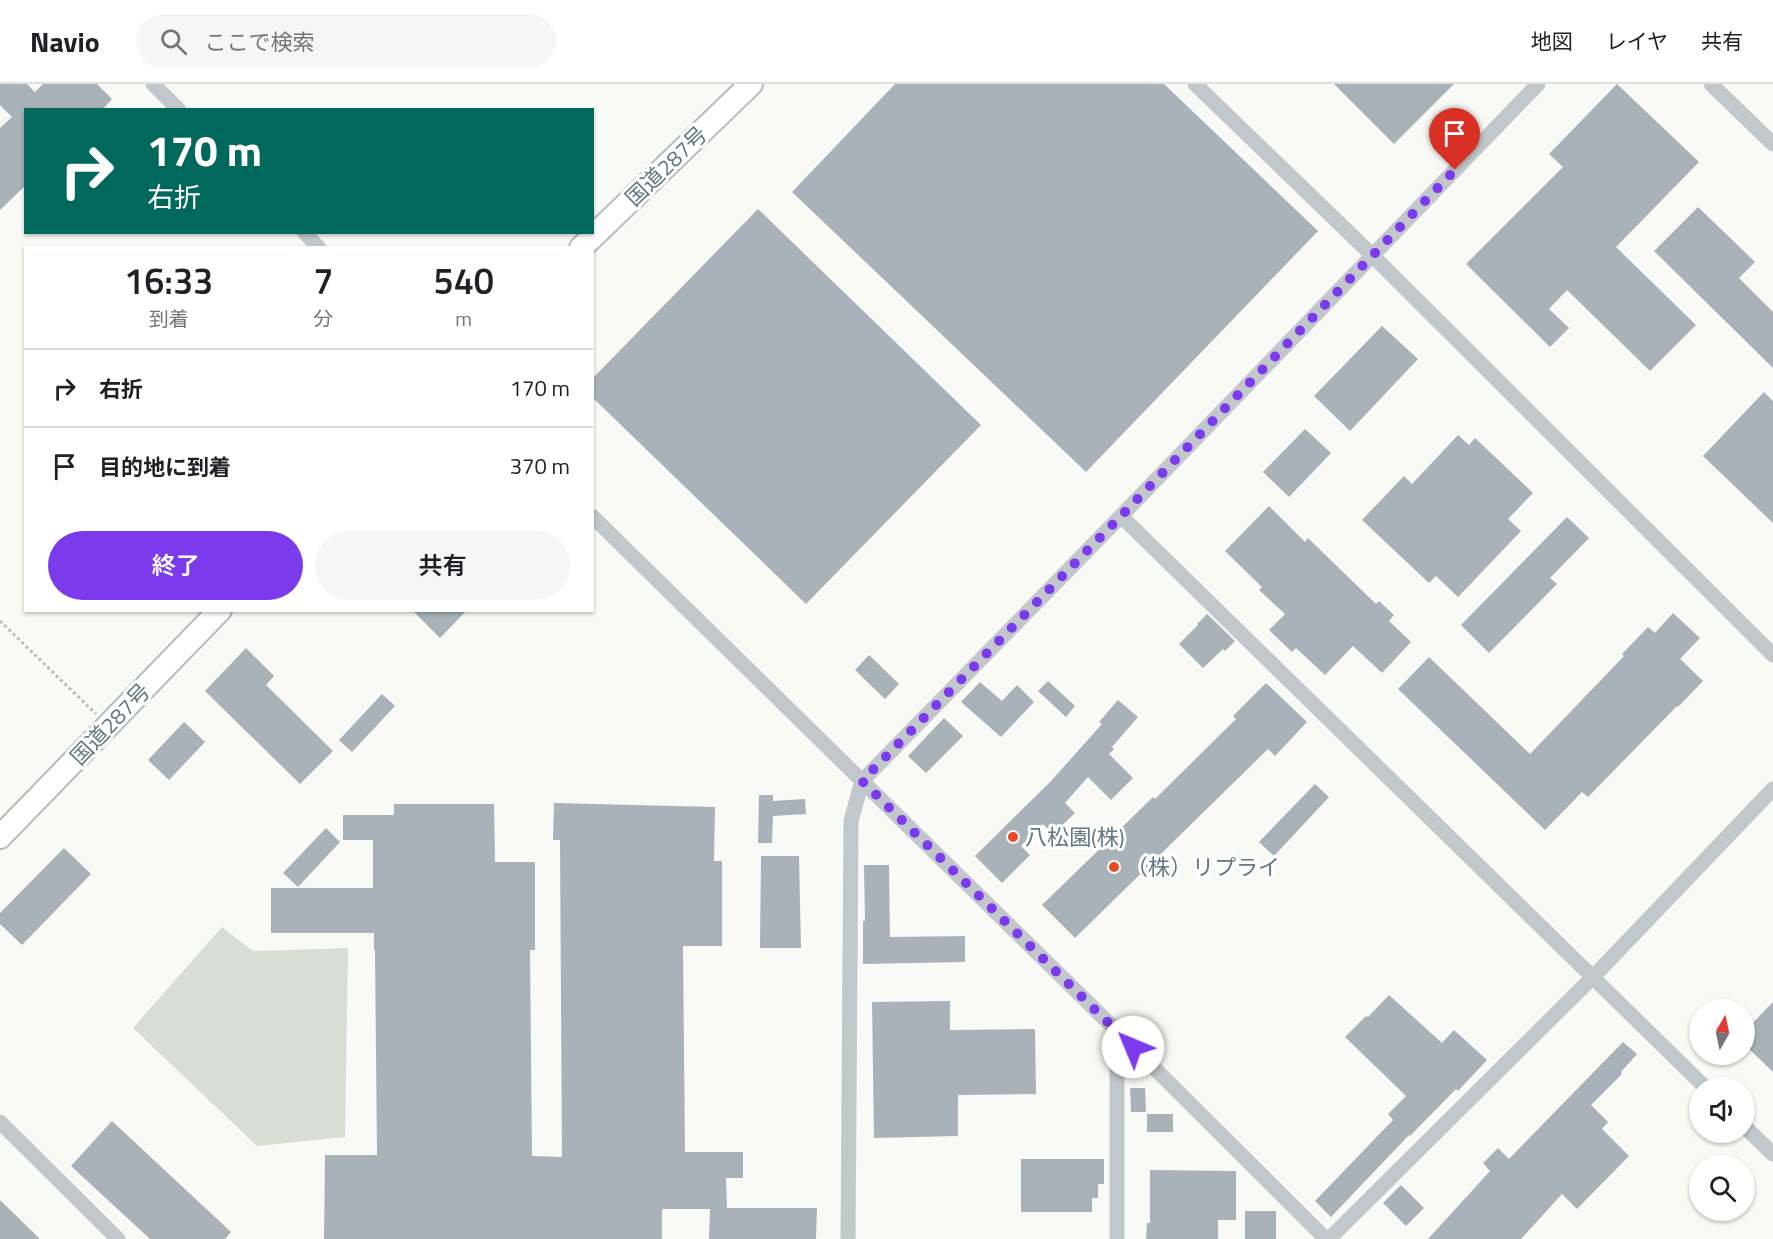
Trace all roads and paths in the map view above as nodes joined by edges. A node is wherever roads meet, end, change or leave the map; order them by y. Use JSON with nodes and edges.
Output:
{"nodes":[{"id":1,"x":153,"y":84,"type":"edge"},
{"id":2,"x":751,"y":84,"type":"edge"},
{"id":3,"x":1195,"y":84,"type":"edge"},
{"id":4,"x":1538,"y":84,"type":"edge"},
{"id":5,"x":1712,"y":84,"type":"edge"},
{"id":6,"x":177,"y":108,"type":"edge"},
{"id":7,"x":1773,"y":144,"type":"edge"},
{"id":8,"x":306,"y":234,"type":"edge"},
{"id":9,"x":317,"y":246,"type":"edge"},
{"id":10,"x":583,"y":246,"type":"edge"},
{"id":11,"x":1372,"y":255,"type":"junction"},
{"id":12,"x":1121,"y":516,"type":"junction"},
{"id":13,"x":594,"y":518,"type":"edge"},
{"id":14,"x":218,"y":612,"type":"edge"},
{"id":15,"x":0,"y":621,"type":"edge"},
{"id":16,"x":1773,"y":655,"type":"edge"},
{"id":17,"x":108,"y":726,"type":"junction"},
{"id":18,"x":862,"y":781,"type":"junction"},
{"id":19,"x":1773,"y":789,"type":"edge"},
{"id":20,"x":0,"y":837,"type":"edge"},
{"id":21,"x":1594,"y":976,"type":"junction"},
{"id":22,"x":1117,"y":1030,"type":"junction"},
{"id":23,"x":1695,"y":1077,"type":"edge"},
{"id":24,"x":0,"y":1122,"type":"edge"},
{"id":25,"x":1755,"y":1137,"type":"edge"},
{"id":26,"x":1773,"y":1154,"type":"edge"},
{"id":27,"x":118,"y":1239,"type":"edge"},
{"id":28,"x":848,"y":1239,"type":"edge"},
{"id":29,"x":1117,"y":1239,"type":"edge"},
{"id":30,"x":1328,"y":1239,"type":"edge"}],
"edges":[{"from":1,"to":6,"type":"street"},
{"from":2,"to":10,"type":"highway","name":"国道287号"},
{"from":3,"to":11,"type":"street"},
{"from":4,"to":11,"type":"street"},
{"from":5,"to":7,"type":"street"},
{"from":8,"to":9,"type":"street"},
{"from":11,"to":12,"type":"street"},
{"from":11,"to":16,"type":"street"},
{"from":12,"to":18,"type":"street"},
{"from":12,"to":21,"type":"street"},
{"from":13,"to":18,"type":"street"},
{"from":14,"to":17,"type":"highway","name":"国道287号"},
{"from":15,"to":17,"type":"path"},
{"from":17,"to":20,"type":"highway","name":"国道287号"},
{"from":18,"to":22,"type":"street"},
{"from":18,"to":28,"type":"street"},
{"from":19,"to":21,"type":"street"},
{"from":21,"to":23,"type":"street"},
{"from":21,"to":30,"type":"street"},
{"from":22,"to":29,"type":"street"},
{"from":22,"to":30,"type":"street"},
{"from":24,"to":27,"type":"street"},
{"from":25,"to":26,"type":"street"}]}
